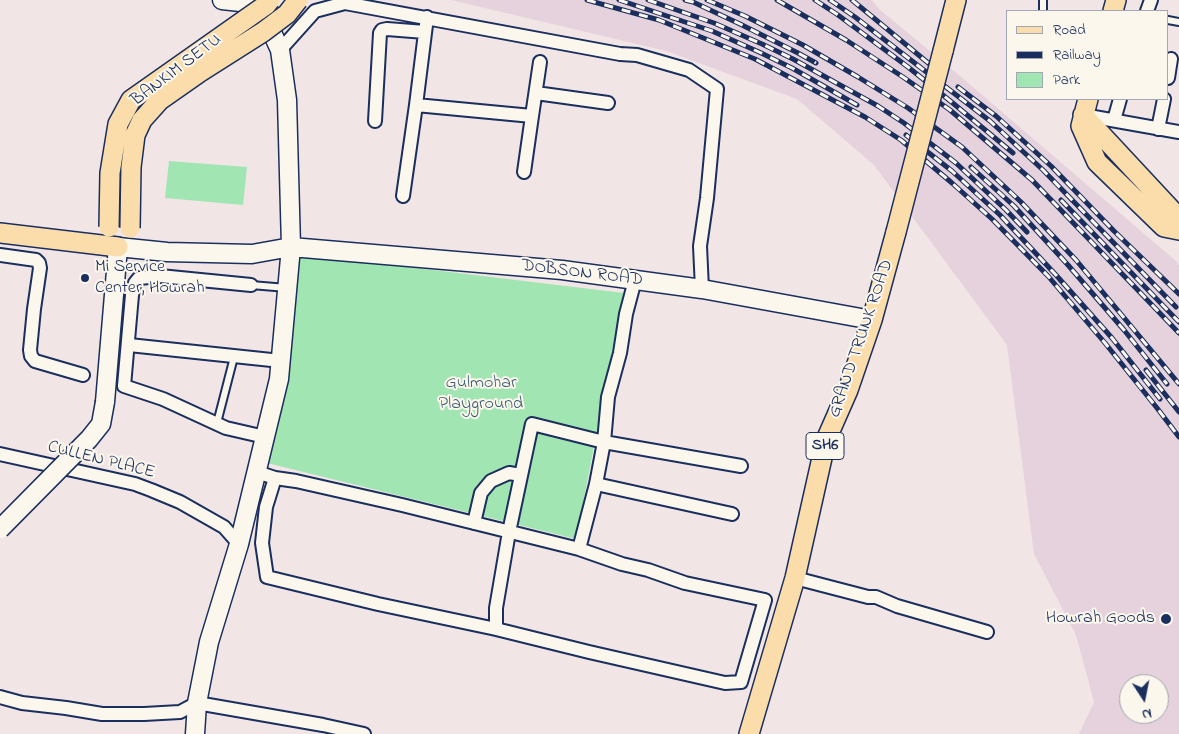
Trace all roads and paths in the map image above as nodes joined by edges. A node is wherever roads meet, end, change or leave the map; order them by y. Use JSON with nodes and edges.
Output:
{"nodes":[{"id":1,"x":222,"y":0,"type":"edge"},
{"id":2,"x":270,"y":0,"type":"edge"},
{"id":3,"x":298,"y":0,"type":"edge"},
{"id":4,"x":956,"y":0,"type":"edge"},
{"id":5,"x":427,"y":18,"type":"junction"},
{"id":6,"x":425,"y":32,"type":"junction"},
{"id":7,"x":280,"y":50,"type":"junction"},
{"id":8,"x":1171,"y":59,"type":"dead end"},
{"id":9,"x":540,"y":62,"type":"dead end"},
{"id":10,"x":1169,"y":72,"type":"edge"},
{"id":11,"x":536,"y":93,"type":"junction"},
{"id":12,"x":1120,"y":100,"type":"edge"},
{"id":13,"x":1164,"y":100,"type":"edge"},
{"id":14,"x":608,"y":103,"type":"dead end"},
{"id":15,"x":416,"y":105,"type":"junction"},
{"id":16,"x":1086,"y":107,"type":"edge"},
{"id":17,"x":532,"y":116,"type":"junction"},
{"id":18,"x":1114,"y":120,"type":"junction"},
{"id":19,"x":375,"y":122,"type":"dead end"},
{"id":20,"x":1158,"y":128,"type":"junction"},
{"id":21,"x":1179,"y":132,"type":"edge"},
{"id":22,"x":524,"y":172,"type":"dead end"},
{"id":23,"x":403,"y":196,"type":"dead end"},
{"id":24,"x":1179,"y":220,"type":"edge"},
{"id":25,"x":1179,"y":230,"type":"edge"},
{"id":26,"x":0,"y":233,"type":"edge"},
{"id":27,"x":291,"y":247,"type":"junction"},
{"id":28,"x":118,"y":248,"type":"junction"},
{"id":29,"x":0,"y":255,"type":"edge"},
{"id":30,"x":635,"y":280,"type":"junction"},
{"id":31,"x":251,"y":285,"type":"joint"},
{"id":32,"x":287,"y":288,"type":"junction"},
{"id":33,"x":702,"y":289,"type":"junction"},
{"id":34,"x":872,"y":320,"type":"junction"},
{"id":35,"x":128,"y":345,"type":"junction"},
{"id":36,"x":234,"y":357,"type":"junction"},
{"id":37,"x":281,"y":361,"type":"junction"},
{"id":38,"x":83,"y":375,"type":"dead end"},
{"id":39,"x":217,"y":423,"type":"junction"},
{"id":40,"x":265,"y":438,"type":"junction"},
{"id":41,"x":604,"y":442,"type":"junction"},
{"id":42,"x":0,"y":454,"type":"edge"},
{"id":43,"x":741,"y":466,"type":"dead end"},
{"id":44,"x":256,"y":472,"type":"junction"},
{"id":45,"x":521,"y":475,"type":"junction"},
{"id":46,"x":275,"y":478,"type":"junction"},
{"id":47,"x":596,"y":484,"type":"junction"},
{"id":48,"x":732,"y":514,"type":"dead end"},
{"id":49,"x":474,"y":523,"type":"junction"},
{"id":50,"x":0,"y":529,"type":"edge"},
{"id":51,"x":509,"y":532,"type":"junction"},
{"id":52,"x":239,"y":544,"type":"junction"},
{"id":53,"x":579,"y":549,"type":"junction"},
{"id":54,"x":795,"y":578,"type":"junction"},
{"id":55,"x":496,"y":629,"type":"junction"},
{"id":56,"x":988,"y":632,"type":"dead end"},
{"id":57,"x":0,"y":698,"type":"edge"},
{"id":58,"x":197,"y":703,"type":"junction"},
{"id":59,"x":195,"y":734,"type":"edge"},
{"id":60,"x":364,"y":734,"type":"edge"},
{"id":61,"x":749,"y":734,"type":"edge"}],
"edges":[{"from":1,"to":7,"type":"main road"},
{"from":2,"to":28,"type":"main road","name":"BANKIM SETU","bridge":true},
{"from":3,"to":28,"type":"main road","name":"BANKIM SETU","bridge":true},
{"from":4,"to":34,"type":"main road","name":"GRAND TRUNK ROAD","number":"SH6","bridge":true},
{"from":5,"to":6,"type":"street"},
{"from":5,"to":7,"type":"street"},
{"from":5,"to":33,"type":"street"},
{"from":6,"to":15,"type":"street"},
{"from":6,"to":19,"type":"street"},
{"from":7,"to":27,"type":"main road"},
{"from":8,"to":10,"type":"street"},
{"from":9,"to":11,"type":"street"},
{"from":11,"to":14,"type":"street"},
{"from":11,"to":17,"type":"street"},
{"from":12,"to":18,"type":"street"},
{"from":13,"to":20,"type":"street"},
{"from":15,"to":17,"type":"street"},
{"from":15,"to":23,"type":"street"},
{"from":16,"to":18,"type":"street"},
{"from":16,"to":24,"type":"main road"},
{"from":16,"to":25,"type":"main road"},
{"from":17,"to":22,"type":"street"},
{"from":18,"to":20,"type":"street"},
{"from":20,"to":21,"type":"street"},
{"from":26,"to":28,"type":"main road"},
{"from":27,"to":28,"type":"main road","name":"DOBSON ROAD"},
{"from":27,"to":30,"type":"main road","name":"DOBSON ROAD"},
{"from":27,"to":32,"type":"main road"},
{"from":28,"to":50,"type":"main road","bridge":true},
{"from":29,"to":38,"type":"street"},
{"from":30,"to":33,"type":"main road","name":"DOBSON ROAD"},
{"from":30,"to":41,"type":"street"},
{"from":31,"to":32,"type":"lane"},
{"from":31,"to":35,"type":"street"},
{"from":32,"to":37,"type":"main road"},
{"from":33,"to":34,"type":"main road","name":"DOBSON ROAD"},
{"from":34,"to":54,"type":"main road","name":"GRAND TRUNK ROAD","number":"SH6"},
{"from":35,"to":36,"type":"street"},
{"from":35,"to":39,"type":"street"},
{"from":36,"to":37,"type":"street"},
{"from":36,"to":39,"type":"lane"},
{"from":37,"to":40,"type":"main road"},
{"from":39,"to":40,"type":"street"},
{"from":40,"to":44,"type":"main road"},
{"from":41,"to":43,"type":"street"},
{"from":41,"to":45,"type":"street"},
{"from":41,"to":47,"type":"street"},
{"from":42,"to":52,"type":"street","name":"CULLEN PLACE"},
{"from":44,"to":46,"type":"street"},
{"from":44,"to":52,"type":"main road"},
{"from":45,"to":49,"type":"street"},
{"from":45,"to":51,"type":"street"},
{"from":46,"to":49,"type":"street"},
{"from":46,"to":55,"type":"street"},
{"from":47,"to":48,"type":"street"},
{"from":47,"to":53,"type":"street"},
{"from":49,"to":51,"type":"street"},
{"from":51,"to":53,"type":"street"},
{"from":51,"to":55,"type":"street"},
{"from":52,"to":58,"type":"main road"},
{"from":53,"to":55,"type":"street"},
{"from":54,"to":56,"type":"street"},
{"from":54,"to":61,"type":"main road","name":"GRAND TRUNK ROAD","number":"SH6"},
{"from":57,"to":58,"type":"street"},
{"from":58,"to":59,"type":"main road"},
{"from":58,"to":60,"type":"street"}]}
